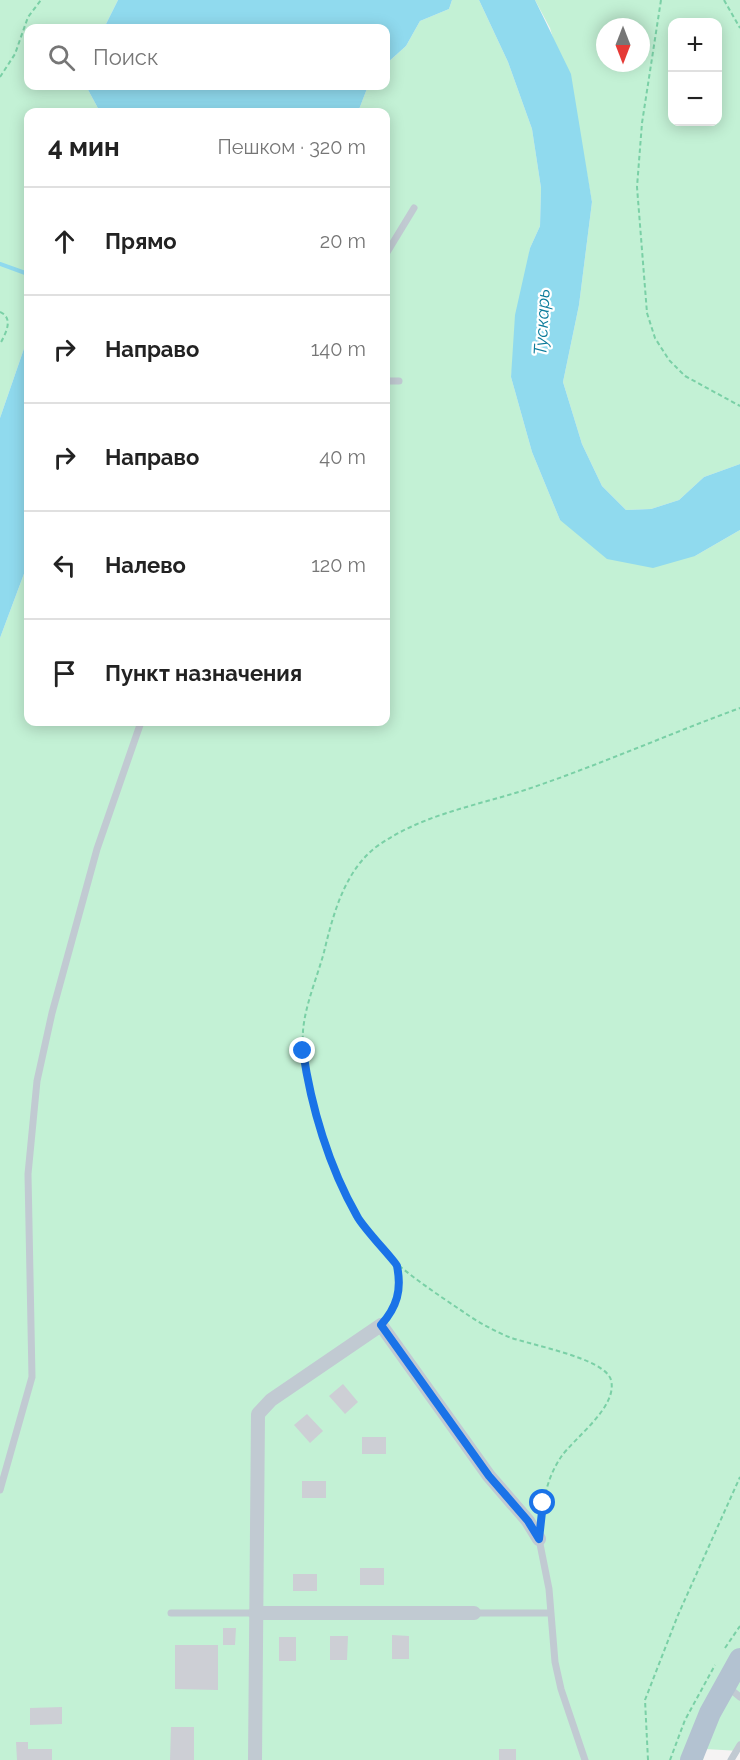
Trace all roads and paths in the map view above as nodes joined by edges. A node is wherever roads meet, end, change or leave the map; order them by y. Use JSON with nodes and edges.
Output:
{"nodes":[{"id":1,"x":41,"y":0,"type":"edge"},
{"id":2,"x":661,"y":0,"type":"edge"},
{"id":3,"x":724,"y":0,"type":"edge"},
{"id":4,"x":26,"y":24,"type":"edge"},
{"id":5,"x":24,"y":28,"type":"edge"},
{"id":6,"x":740,"y":28,"type":"edge"},
{"id":7,"x":0,"y":76,"type":"edge"},
{"id":8,"x":414,"y":208,"type":"dead end"},
{"id":9,"x":390,"y":247,"type":"edge"},
{"id":10,"x":0,"y":312,"type":"edge"},
{"id":11,"x":0,"y":344,"type":"edge"},
{"id":12,"x":390,"y":381,"type":"edge"},
{"id":13,"x":399,"y":381,"type":"dead end"},
{"id":14,"x":740,"y":406,"type":"edge"},
{"id":15,"x":740,"y":708,"type":"edge"},
{"id":16,"x":140,"y":726,"type":"edge"},
{"id":17,"x":396,"y":1262,"type":"junction"},
{"id":18,"x":381,"y":1325,"type":"junction"},
{"id":19,"x":740,"y":1476,"type":"edge"},
{"id":20,"x":0,"y":1490,"type":"edge"},
{"id":21,"x":539,"y":1539,"type":"junction"},
{"id":22,"x":171,"y":1613,"type":"dead end"},
{"id":23,"x":255,"y":1613,"type":"junction"},
{"id":24,"x":474,"y":1613,"type":"joint"},
{"id":25,"x":551,"y":1613,"type":"junction"},
{"id":26,"x":740,"y":1659,"type":"edge"},
{"id":27,"x":733,"y":1691,"type":"edge"},
{"id":28,"x":740,"y":1745,"type":"edge"},
{"id":29,"x":255,"y":1760,"type":"edge"},
{"id":30,"x":585,"y":1760,"type":"edge"},
{"id":31,"x":648,"y":1760,"type":"edge"},
{"id":32,"x":691,"y":1760,"type":"edge"},
{"id":33,"x":730,"y":1760,"type":"edge"}],
"edges":[{"from":1,"to":4,"type":"path"},
{"from":2,"to":14,"type":"path"},
{"from":3,"to":6,"type":"path"},
{"from":5,"to":7,"type":"path"},
{"from":8,"to":9,"type":"lane"},
{"from":10,"to":11,"type":"path"},
{"from":12,"to":13,"type":"lane"},
{"from":15,"to":17,"type":"path"},
{"from":16,"to":20,"type":"lane"},
{"from":17,"to":18,"type":"path"},
{"from":17,"to":21,"type":"path"},
{"from":18,"to":21,"type":"street"},
{"from":18,"to":23,"type":"street"},
{"from":19,"to":31,"type":"path"},
{"from":21,"to":25,"type":"lane"},
{"from":22,"to":23,"type":"lane"},
{"from":23,"to":24,"type":"street"},
{"from":23,"to":29,"type":"street"},
{"from":24,"to":25,"type":"lane"},
{"from":25,"to":30,"type":"lane"},
{"from":26,"to":27,"type":"main road"},
{"from":27,"to":32,"type":"main road"},
{"from":28,"to":33,"type":"lane"}]}
